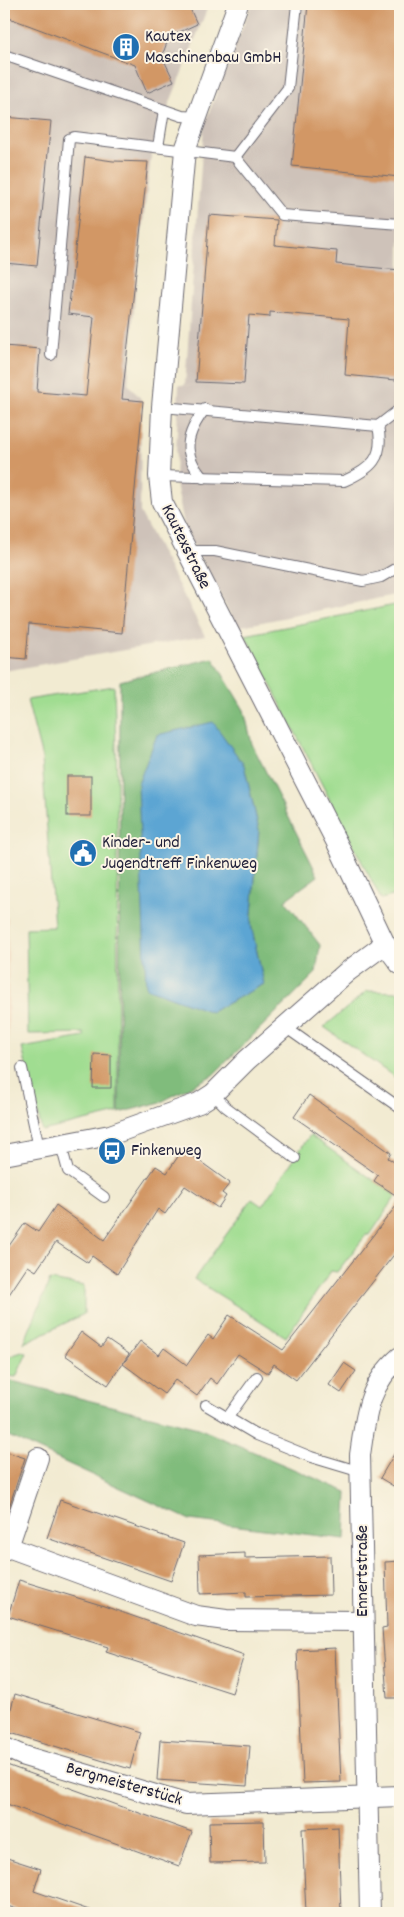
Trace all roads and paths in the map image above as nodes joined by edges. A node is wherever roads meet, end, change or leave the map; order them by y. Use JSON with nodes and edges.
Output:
{"nodes":[{"id":1,"x":238,"y":4,"type":"edge"},
{"id":2,"x":297,"y":4,"type":"edge"},
{"id":3,"x":4,"y":55,"type":"edge"},
{"id":4,"x":164,"y":110,"type":"junction"},
{"id":5,"x":196,"y":117,"type":"junction"},
{"id":6,"x":158,"y":147,"type":"junction"},
{"id":7,"x":185,"y":150,"type":"junction"},
{"id":8,"x":235,"y":157,"type":"junction"},
{"id":9,"x":400,"y":224,"type":"edge"},
{"id":10,"x":51,"y":355,"type":"dead end"},
{"id":11,"x":162,"y":407,"type":"junction"},
{"id":12,"x":205,"y":409,"type":"junction"},
{"id":13,"x":400,"y":409,"type":"edge"},
{"id":14,"x":378,"y":426,"type":"junction"},
{"id":15,"x":168,"y":476,"type":"junction"},
{"id":16,"x":203,"y":478,"type":"junction"},
{"id":17,"x":186,"y":551,"type":"junction"},
{"id":18,"x":400,"y":566,"type":"edge"},
{"id":19,"x":385,"y":944,"type":"junction"},
{"id":20,"x":400,"y":964,"type":"edge"},
{"id":21,"x":285,"y":1027,"type":"junction"},
{"id":22,"x":22,"y":1068,"type":"dead end"},
{"id":23,"x":213,"y":1094,"type":"junction"},
{"id":24,"x":400,"y":1108,"type":"edge"},
{"id":25,"x":61,"y":1145,"type":"junction"},
{"id":26,"x":39,"y":1148,"type":"junction"},
{"id":27,"x":4,"y":1155,"type":"edge"},
{"id":28,"x":295,"y":1158,"type":"dead end"},
{"id":29,"x":104,"y":1197,"type":"dead end"},
{"id":30,"x":400,"y":1357,"type":"edge"},
{"id":31,"x":257,"y":1377,"type":"dead end"},
{"id":32,"x":206,"y":1405,"type":"dead end"},
{"id":33,"x":228,"y":1418,"type":"junction"},
{"id":34,"x":38,"y":1458,"type":"dead end"},
{"id":35,"x":361,"y":1472,"type":"junction"},
{"id":36,"x":6,"y":1549,"type":"edge"},
{"id":37,"x":363,"y":1621,"type":"junction"},
{"id":38,"x":4,"y":1747,"type":"edge"},
{"id":39,"x":400,"y":1796,"type":"edge"},
{"id":40,"x":368,"y":1797,"type":"junction"},
{"id":41,"x":370,"y":1913,"type":"edge"}],
"edges":[{"from":1,"to":5,"type":"street","name":"Kautexstraße"},
{"from":2,"to":8,"type":"lane"},
{"from":3,"to":4,"type":"lane"},
{"from":4,"to":5,"type":"lane"},
{"from":4,"to":6,"type":"lane"},
{"from":5,"to":7,"type":"street","name":"Kautexstraße"},
{"from":6,"to":7,"type":"lane"},
{"from":6,"to":10,"type":"lane"},
{"from":7,"to":8,"type":"lane"},
{"from":7,"to":11,"type":"street","name":"Kautexstraße"},
{"from":8,"to":9,"type":"lane"},
{"from":11,"to":12,"type":"lane"},
{"from":11,"to":15,"type":"street","name":"Kautexstraße"},
{"from":12,"to":14,"type":"lane"},
{"from":12,"to":16,"type":"lane"},
{"from":13,"to":14,"type":"lane"},
{"from":14,"to":16,"type":"lane"},
{"from":15,"to":16,"type":"lane"},
{"from":15,"to":17,"type":"street","name":"Kautexstraße"},
{"from":17,"to":18,"type":"lane"},
{"from":17,"to":19,"type":"street","name":"Kautexstraße"},
{"from":19,"to":20,"type":"street","name":"Kautexstraße"},
{"from":19,"to":21,"type":"street"},
{"from":21,"to":23,"type":"street"},
{"from":21,"to":24,"type":"lane"},
{"from":22,"to":26,"type":"lane"},
{"from":23,"to":25,"type":"street"},
{"from":23,"to":28,"type":"lane"},
{"from":25,"to":26,"type":"street"},
{"from":25,"to":29,"type":"lane"},
{"from":26,"to":27,"type":"street"},
{"from":30,"to":35,"type":"street","name":"Ennertstraße"},
{"from":31,"to":33,"type":"lane"},
{"from":32,"to":33,"type":"lane"},
{"from":33,"to":35,"type":"lane"},
{"from":34,"to":36,"type":"street"},
{"from":35,"to":37,"type":"street","name":"Ennertstraße"},
{"from":36,"to":37,"type":"street"},
{"from":37,"to":40,"type":"street","name":"Ennertstraße"},
{"from":38,"to":40,"type":"street","name":"Bergmeisterstück"},
{"from":39,"to":40,"type":"street"},
{"from":40,"to":41,"type":"street","name":"Ennertstraße"}]}
